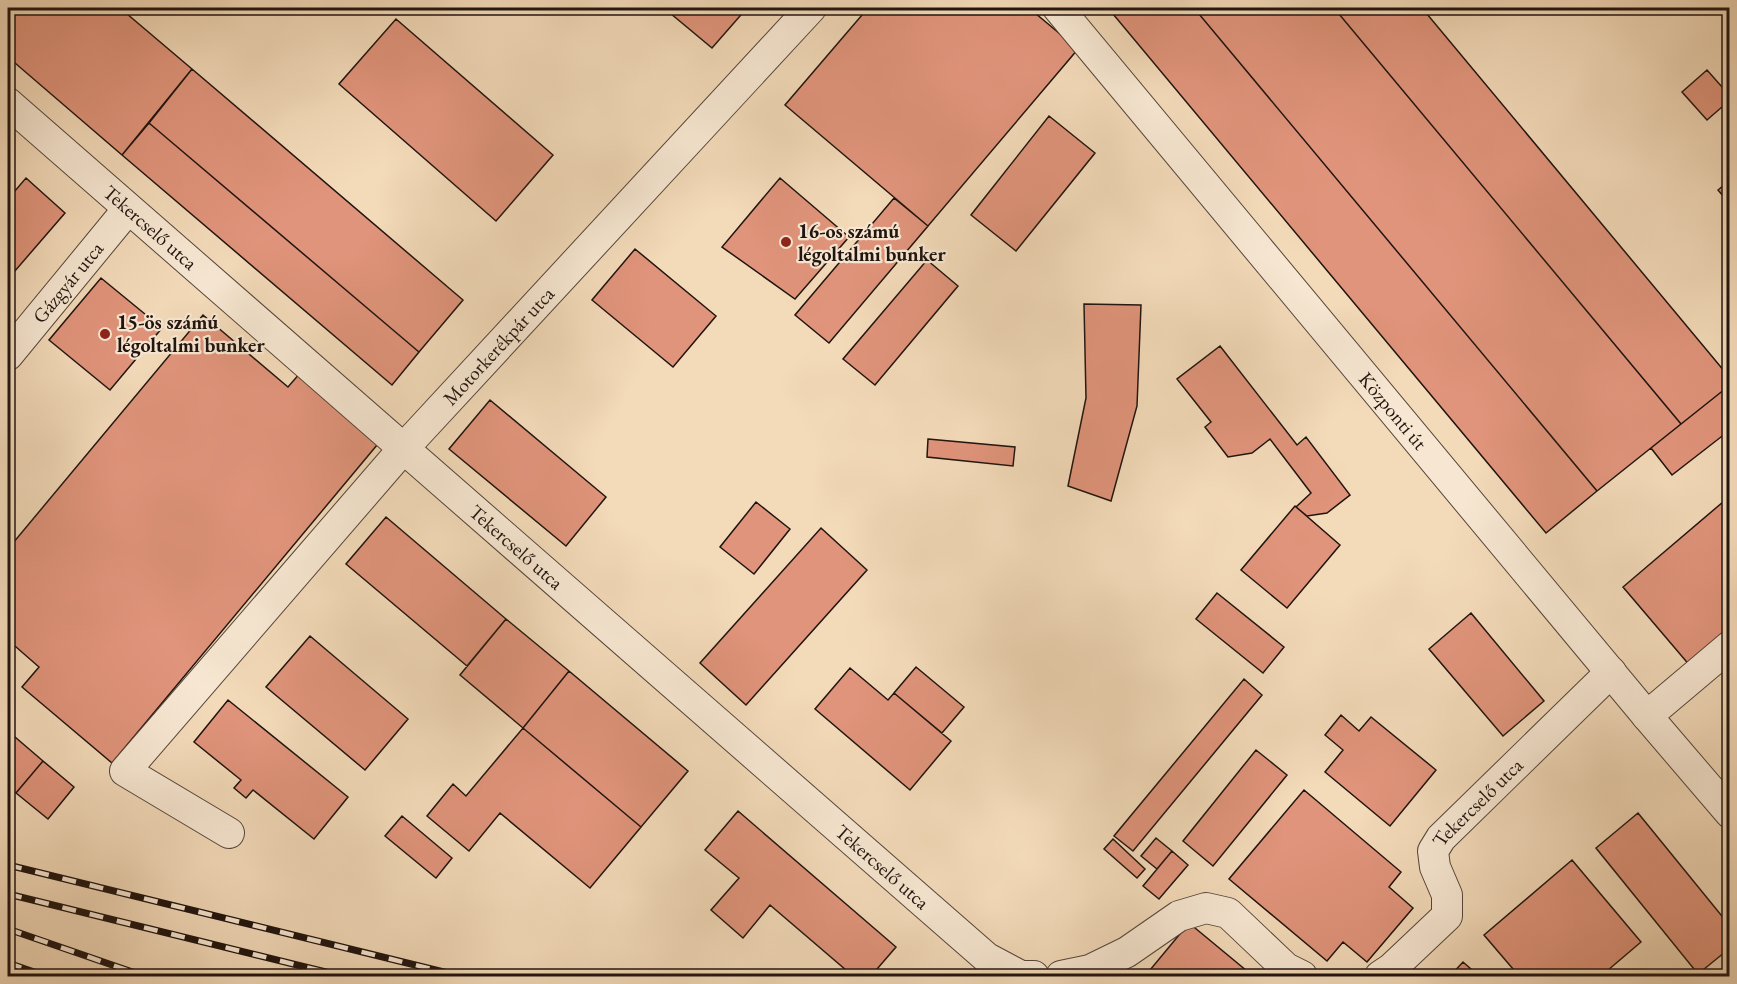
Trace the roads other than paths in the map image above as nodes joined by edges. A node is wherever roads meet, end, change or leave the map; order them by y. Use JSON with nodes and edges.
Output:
{"nodes":[{"id":1,"x":811,"y":8,"type":"edge"},
{"id":2,"x":1058,"y":8,"type":"edge"},
{"id":3,"x":8,"y":103,"type":"edge"},
{"id":4,"x":128,"y":209,"type":"junction"},
{"id":5,"x":8,"y":356,"type":"edge"},
{"id":6,"x":402,"y":449,"type":"junction"},
{"id":7,"x":1730,"y":646,"type":"edge"},
{"id":8,"x":1611,"y":672,"type":"junction"},
{"id":9,"x":1647,"y":716,"type":"junction"},
{"id":10,"x":1730,"y":813,"type":"edge"},
{"id":11,"x":228,"y":833,"type":"dead end"},
{"id":12,"x":1034,"y":976,"type":"edge"},
{"id":13,"x":1061,"y":976,"type":"edge"},
{"id":14,"x":1302,"y":976,"type":"edge"},
{"id":15,"x":1380,"y":976,"type":"edge"}],
"edges":[{"from":1,"to":6,"type":"street","name":"Motorkerékpár utca"},
{"from":2,"to":8,"type":"street","name":"Központi út"},
{"from":3,"to":4,"type":"street","name":"Tekercselő utca"},
{"from":4,"to":5,"type":"street","name":"Gázgyár utca"},
{"from":4,"to":6,"type":"street","name":"Tekercselő utca"},
{"from":6,"to":11,"type":"street","name":"Motorkerékpár utca"},
{"from":6,"to":12,"type":"street","name":"Tekercselő utca"},
{"from":7,"to":9,"type":"street"},
{"from":8,"to":9,"type":"street","name":"Központi út"},
{"from":8,"to":15,"type":"street","name":"Tekercselő utca"},
{"from":9,"to":10,"type":"street","name":"Központi út"},
{"from":13,"to":14,"type":"street"}]}
